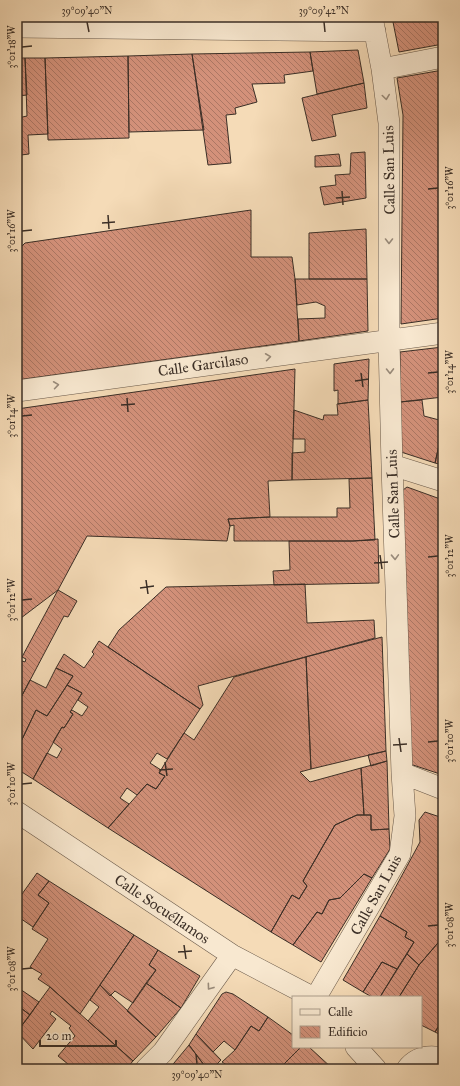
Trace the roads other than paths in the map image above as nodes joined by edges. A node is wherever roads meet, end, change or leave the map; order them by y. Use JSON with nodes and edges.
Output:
{"nodes":[{"id":1,"x":374,"y":24,"type":"edge"},
{"id":2,"x":17,"y":27,"type":"edge"},
{"id":3,"x":443,"y":57,"type":"edge"},
{"id":4,"x":382,"y":69,"type":"junction"},
{"id":5,"x":443,"y":333,"type":"edge"},
{"id":6,"x":389,"y":340,"type":"junction"},
{"id":7,"x":17,"y":390,"type":"edge"},
{"id":8,"x":392,"y":465,"type":"junction"},
{"id":9,"x":443,"y":481,"type":"edge"},
{"id":10,"x":402,"y":773,"type":"junction"},
{"id":11,"x":443,"y":788,"type":"edge"},
{"id":12,"x":17,"y":812,"type":"edge"},
{"id":13,"x":232,"y":955,"type":"junction"},
{"id":14,"x":310,"y":996,"type":"edge"},
{"id":15,"x":317,"y":996,"type":"edge"},
{"id":16,"x":422,"y":1046,"type":"edge"},
{"id":17,"x":357,"y":1048,"type":"edge"},
{"id":18,"x":443,"y":1057,"type":"edge"},
{"id":19,"x":146,"y":1069,"type":"edge"},
{"id":20,"x":376,"y":1069,"type":"edge"},
{"id":21,"x":407,"y":1069,"type":"edge"}],
"edges":[{"from":1,"to":2,"type":"street"},
{"from":1,"to":4,"type":"street","name":"Calle San Luis"},
{"from":3,"to":4,"type":"street"},
{"from":4,"to":6,"type":"street","name":"Calle San Luis","one_way":true},
{"from":5,"to":6,"type":"street","name":"Calle Garcilaso"},
{"from":7,"to":6,"type":"street","name":"Calle Garcilaso","one_way":true},
{"from":6,"to":8,"type":"street","name":"Calle San Luis","one_way":true},
{"from":8,"to":9,"type":"street"},
{"from":8,"to":10,"type":"street","name":"Calle San Luis","one_way":true},
{"from":10,"to":11,"type":"street"},
{"from":10,"to":15,"type":"street","name":"Calle San Luis"},
{"from":12,"to":13,"type":"street","name":"Calle Socuéllamos"},
{"from":13,"to":14,"type":"street","name":"Calle Socuéllamos"},
{"from":13,"to":19,"type":"street","one_way":true},
{"from":16,"to":18,"type":"street"},
{"from":17,"to":20,"type":"street"},
{"from":18,"to":21,"type":"street"}]}
